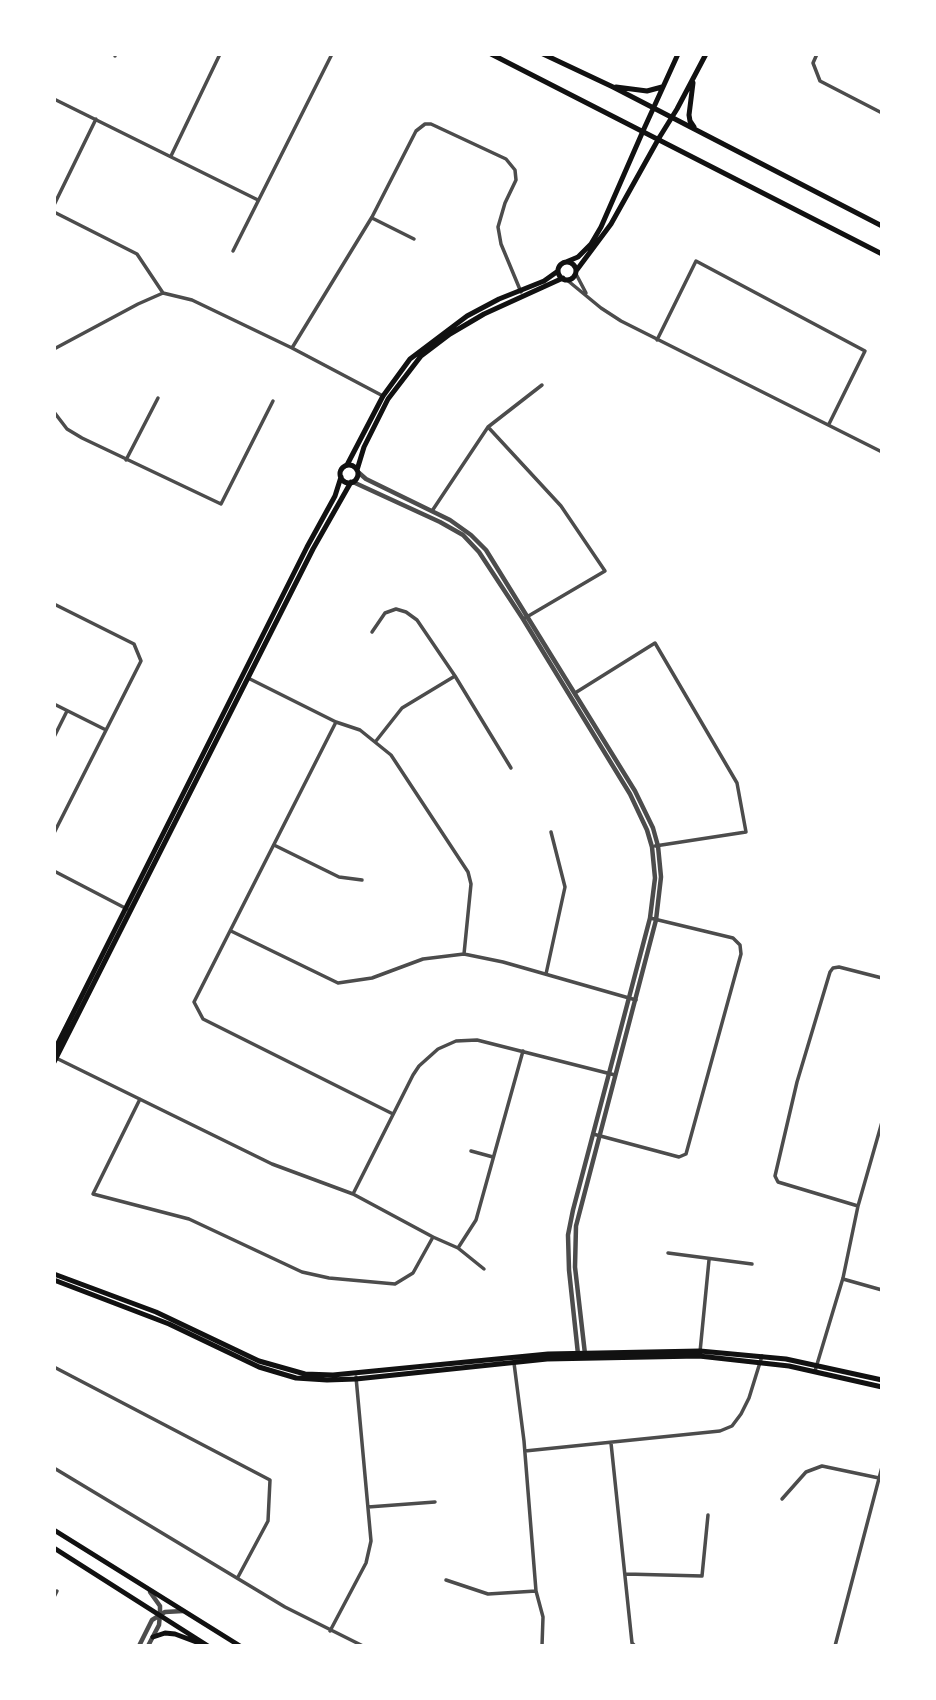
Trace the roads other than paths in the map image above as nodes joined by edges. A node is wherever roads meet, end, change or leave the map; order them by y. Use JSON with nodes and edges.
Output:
{"nodes":[{"id":1,"x":220,"y":54,"type":"edge"},
{"id":2,"x":332,"y":54,"type":"edge"},
{"id":3,"x":491,"y":54,"type":"edge"},
{"id":4,"x":543,"y":54,"type":"edge"},
{"id":5,"x":678,"y":54,"type":"edge"},
{"id":6,"x":706,"y":54,"type":"edge"},
{"id":7,"x":817,"y":54,"type":"edge"},
{"id":8,"x":694,"y":80,"type":"junction"},
{"id":9,"x":613,"y":87,"type":"junction"},
{"id":10,"x":662,"y":87,"type":"junction"},
{"id":11,"x":54,"y":99,"type":"edge"},
{"id":12,"x":653,"y":107,"type":"junction"},
{"id":13,"x":882,"y":113,"type":"edge"},
{"id":14,"x":672,"y":117,"type":"junction"},
{"id":15,"x":96,"y":120,"type":"junction"},
{"id":16,"x":695,"y":129,"type":"junction"},
{"id":17,"x":643,"y":131,"type":"junction"},
{"id":18,"x":659,"y":138,"type":"junction"},
{"id":19,"x":171,"y":156,"type":"junction"},
{"id":20,"x":258,"y":200,"type":"junction"},
{"id":21,"x":54,"y":205,"type":"edge"},
{"id":22,"x":54,"y":212,"type":"edge"},
{"id":23,"x":372,"y":217,"type":"junction"},
{"id":24,"x":882,"y":226,"type":"edge"},
{"id":25,"x":414,"y":239,"type":"dead end"},
{"id":26,"x":233,"y":251,"type":"dead end"},
{"id":27,"x":882,"y":254,"type":"edge"},
{"id":28,"x":565,"y":262,"type":"junction"},
{"id":29,"x":558,"y":271,"type":"junction"},
{"id":30,"x":576,"y":273,"type":"junction"},
{"id":31,"x":565,"y":279,"type":"junction"},
{"id":32,"x":163,"y":293,"type":"junction"},
{"id":33,"x":521,"y":293,"type":"junction"},
{"id":34,"x":587,"y":295,"type":"junction"},
{"id":35,"x":657,"y":341,"type":"junction"},
{"id":36,"x":292,"y":348,"type":"junction"},
{"id":37,"x":54,"y":349,"type":"edge"},
{"id":38,"x":542,"y":385,"type":"dead end"},
{"id":39,"x":158,"y":397,"type":"dead end"},
{"id":40,"x":386,"y":398,"type":"junction"},
{"id":41,"x":273,"y":401,"type":"dead end"},
{"id":42,"x":54,"y":412,"type":"edge"},
{"id":43,"x":829,"y":424,"type":"junction"},
{"id":44,"x":488,"y":427,"type":"junction"},
{"id":45,"x":882,"y":452,"type":"edge"},
{"id":46,"x":126,"y":460,"type":"junction"},
{"id":47,"x":346,"y":465,"type":"junction"},
{"id":48,"x":358,"y":471,"type":"junction"},
{"id":49,"x":341,"y":477,"type":"junction"},
{"id":50,"x":352,"y":482,"type":"junction"},
{"id":51,"x":430,"y":513,"type":"junction"},
{"id":52,"x":54,"y":604,"type":"edge"},
{"id":53,"x":526,"y":617,"type":"junction"},
{"id":54,"x":372,"y":632,"type":"dead end"},
{"id":55,"x":246,"y":677,"type":"junction"},
{"id":56,"x":455,"y":677,"type":"junction"},
{"id":57,"x":572,"y":695,"type":"junction"},
{"id":58,"x":54,"y":704,"type":"edge"},
{"id":59,"x":67,"y":710,"type":"junction"},
{"id":60,"x":336,"y":722,"type":"junction"},
{"id":61,"x":106,"y":730,"type":"junction"},
{"id":62,"x":54,"y":737,"type":"edge"},
{"id":63,"x":376,"y":741,"type":"junction"},
{"id":64,"x":511,"y":768,"type":"dead end"},
{"id":65,"x":56,"y":824,"type":"edge"},
{"id":66,"x":551,"y":832,"type":"dead end"},
{"id":67,"x":54,"y":834,"type":"edge"},
{"id":68,"x":273,"y":845,"type":"junction"},
{"id":69,"x":655,"y":846,"type":"junction"},
{"id":70,"x":54,"y":871,"type":"edge"},
{"id":71,"x":362,"y":880,"type":"dead end"},
{"id":72,"x":129,"y":910,"type":"junction"},
{"id":73,"x":653,"y":919,"type":"junction"},
{"id":74,"x":231,"y":931,"type":"junction"},
{"id":75,"x":464,"y":954,"type":"junction"},
{"id":76,"x":546,"y":974,"type":"junction"},
{"id":77,"x":882,"y":978,"type":"edge"},
{"id":78,"x":633,"y":999,"type":"junction"},
{"id":79,"x":54,"y":1051,"type":"edge"},
{"id":80,"x":523,"y":1051,"type":"junction"},
{"id":81,"x":55,"y":1059,"type":"edge"},
{"id":82,"x":612,"y":1074,"type":"junction"},
{"id":83,"x":139,"y":1099,"type":"junction"},
{"id":84,"x":393,"y":1114,"type":"junction"},
{"id":85,"x":882,"y":1122,"type":"edge"},
{"id":86,"x":596,"y":1135,"type":"junction"},
{"id":87,"x":471,"y":1151,"type":"dead end"},
{"id":88,"x":493,"y":1157,"type":"junction"},
{"id":89,"x":353,"y":1194,"type":"junction"},
{"id":90,"x":858,"y":1206,"type":"junction"},
{"id":91,"x":433,"y":1237,"type":"junction"},
{"id":92,"x":458,"y":1248,"type":"junction"},
{"id":93,"x":668,"y":1253,"type":"dead end"},
{"id":94,"x":709,"y":1260,"type":"junction"},
{"id":95,"x":752,"y":1264,"type":"dead end"},
{"id":96,"x":485,"y":1269,"type":"dead end"},
{"id":97,"x":54,"y":1274,"type":"edge"},
{"id":98,"x":843,"y":1278,"type":"junction"},
{"id":99,"x":54,"y":1280,"type":"edge"},
{"id":100,"x":882,"y":1290,"type":"edge"},
{"id":101,"x":699,"y":1353,"type":"junction"},
{"id":102,"x":582,"y":1355,"type":"junction"},
{"id":103,"x":762,"y":1359,"type":"junction"},
{"id":104,"x":513,"y":1360,"type":"junction"},
{"id":105,"x":54,"y":1367,"type":"edge"},
{"id":106,"x":816,"y":1368,"type":"junction"},
{"id":107,"x":356,"y":1376,"type":"junction"},
{"id":108,"x":882,"y":1380,"type":"edge"},
{"id":109,"x":882,"y":1387,"type":"edge"},
{"id":110,"x":611,"y":1443,"type":"junction"},
{"id":111,"x":524,"y":1451,"type":"junction"},
{"id":112,"x":882,"y":1467,"type":"edge"},
{"id":113,"x":54,"y":1468,"type":"edge"},
{"id":114,"x":879,"y":1478,"type":"junction"},
{"id":115,"x":782,"y":1499,"type":"dead end"},
{"id":116,"x":435,"y":1502,"type":"dead end"},
{"id":117,"x":368,"y":1507,"type":"junction"},
{"id":118,"x":708,"y":1515,"type":"dead end"},
{"id":119,"x":54,"y":1530,"type":"edge"},
{"id":120,"x":54,"y":1548,"type":"edge"},
{"id":121,"x":626,"y":1574,"type":"junction"},
{"id":122,"x":238,"y":1577,"type":"junction"},
{"id":123,"x":446,"y":1580,"type":"dead end"},
{"id":124,"x":147,"y":1588,"type":"junction"},
{"id":125,"x":57,"y":1591,"type":"dead end"},
{"id":126,"x":536,"y":1591,"type":"junction"},
{"id":127,"x":54,"y":1597,"type":"edge"},
{"id":128,"x":184,"y":1611,"type":"junction"},
{"id":129,"x":160,"y":1614,"type":"junction"},
{"id":130,"x":330,"y":1631,"type":"junction"},
{"id":131,"x":153,"y":1637,"type":"junction"},
{"id":132,"x":139,"y":1646,"type":"edge"},
{"id":133,"x":148,"y":1646,"type":"edge"},
{"id":134,"x":207,"y":1646,"type":"edge"},
{"id":135,"x":240,"y":1646,"type":"edge"},
{"id":136,"x":363,"y":1646,"type":"edge"},
{"id":137,"x":542,"y":1646,"type":"edge"},
{"id":138,"x":635,"y":1646,"type":"edge"},
{"id":139,"x":835,"y":1646,"type":"edge"}],
"edges":[{"from":1,"to":19,"type":"street"},
{"from":2,"to":20,"type":"street"},
{"from":3,"to":17,"type":"main road"},
{"from":4,"to":9,"type":"main road"},
{"from":5,"to":10,"type":"main road"},
{"from":6,"to":8,"type":"main road"},
{"from":7,"to":13,"type":"street"},
{"from":8,"to":14,"type":"main road"},
{"from":8,"to":16,"type":"main road"},
{"from":9,"to":10,"type":"main road"},
{"from":9,"to":12,"type":"main road"},
{"from":10,"to":12,"type":"main road"},
{"from":11,"to":15,"type":"street"},
{"from":12,"to":14,"type":"main road"},
{"from":12,"to":17,"type":"main road"},
{"from":14,"to":16,"type":"main road"},
{"from":14,"to":18,"type":"main road"},
{"from":15,"to":19,"type":"street"},
{"from":15,"to":21,"type":"street"},
{"from":16,"to":24,"type":"main road"},
{"from":17,"to":18,"type":"main road"},
{"from":17,"to":28,"type":"main road"},
{"from":18,"to":27,"type":"main road"},
{"from":18,"to":30,"type":"main road"},
{"from":19,"to":20,"type":"street"},
{"from":20,"to":26,"type":"street"},
{"from":22,"to":32,"type":"street"},
{"from":23,"to":25,"type":"street"},
{"from":23,"to":33,"type":"street"},
{"from":23,"to":36,"type":"street"},
{"from":28,"to":29,"type":"main road"},
{"from":28,"to":30,"type":"main road"},
{"from":29,"to":31,"type":"main road"},
{"from":29,"to":33,"type":"main road"},
{"from":30,"to":31,"type":"main road"},
{"from":30,"to":34,"type":"street"},
{"from":31,"to":33,"type":"main road"},
{"from":31,"to":34,"type":"street"},
{"from":32,"to":36,"type":"street"},
{"from":32,"to":37,"type":"street"},
{"from":33,"to":40,"type":"main road"},
{"from":34,"to":35,"type":"street"},
{"from":35,"to":43,"type":"street"},
{"from":35,"to":43,"type":"street"},
{"from":36,"to":40,"type":"street"},
{"from":38,"to":44,"type":"street"},
{"from":39,"to":46,"type":"street"},
{"from":40,"to":47,"type":"main road"},
{"from":40,"to":48,"type":"main road"},
{"from":41,"to":46,"type":"street"},
{"from":42,"to":46,"type":"street"},
{"from":43,"to":45,"type":"street"},
{"from":44,"to":51,"type":"street"},
{"from":44,"to":53,"type":"street"},
{"from":47,"to":48,"type":"main road"},
{"from":47,"to":49,"type":"main road"},
{"from":48,"to":50,"type":"main road"},
{"from":48,"to":51,"type":"street"},
{"from":49,"to":50,"type":"main road"},
{"from":49,"to":55,"type":"main road"},
{"from":50,"to":51,"type":"street"},
{"from":50,"to":55,"type":"main road"},
{"from":51,"to":53,"type":"street"},
{"from":52,"to":61,"type":"street"},
{"from":53,"to":57,"type":"street"},
{"from":54,"to":56,"type":"street"},
{"from":55,"to":60,"type":"street"},
{"from":55,"to":72,"type":"main road"},
{"from":56,"to":63,"type":"street"},
{"from":56,"to":64,"type":"street"},
{"from":57,"to":69,"type":"street"},
{"from":57,"to":69,"type":"street"},
{"from":58,"to":59,"type":"street"},
{"from":59,"to":61,"type":"street"},
{"from":59,"to":62,"type":"street"},
{"from":60,"to":63,"type":"street"},
{"from":60,"to":68,"type":"street"},
{"from":61,"to":65,"type":"street"},
{"from":63,"to":75,"type":"street"},
{"from":65,"to":67,"type":"street"},
{"from":66,"to":76,"type":"street"},
{"from":68,"to":71,"type":"street"},
{"from":68,"to":74,"type":"street"},
{"from":69,"to":73,"type":"street"},
{"from":70,"to":72,"type":"street"},
{"from":72,"to":79,"type":"main road"},
{"from":72,"to":81,"type":"main road"},
{"from":73,"to":78,"type":"street"},
{"from":73,"to":86,"type":"street"},
{"from":74,"to":75,"type":"street"},
{"from":74,"to":84,"type":"street"},
{"from":75,"to":76,"type":"street"},
{"from":76,"to":78,"type":"street"},
{"from":77,"to":90,"type":"street"},
{"from":78,"to":82,"type":"street"},
{"from":80,"to":82,"type":"street"},
{"from":80,"to":84,"type":"street"},
{"from":80,"to":88,"type":"street"},
{"from":81,"to":83,"type":"street"},
{"from":82,"to":86,"type":"street"},
{"from":83,"to":89,"type":"street"},
{"from":83,"to":91,"type":"street"},
{"from":84,"to":89,"type":"street"},
{"from":85,"to":90,"type":"street"},
{"from":86,"to":102,"type":"street"},
{"from":87,"to":88,"type":"street"},
{"from":88,"to":92,"type":"street"},
{"from":89,"to":91,"type":"street"},
{"from":90,"to":98,"type":"street"},
{"from":91,"to":92,"type":"street"},
{"from":92,"to":96,"type":"street"},
{"from":93,"to":94,"type":"street"},
{"from":94,"to":95,"type":"street"},
{"from":94,"to":101,"type":"street"},
{"from":97,"to":107,"type":"main road"},
{"from":98,"to":100,"type":"street"},
{"from":98,"to":106,"type":"street"},
{"from":99,"to":107,"type":"main road"},
{"from":101,"to":102,"type":"main road"},
{"from":101,"to":103,"type":"main road"},
{"from":102,"to":104,"type":"main road"},
{"from":103,"to":106,"type":"main road"},
{"from":103,"to":110,"type":"street"},
{"from":104,"to":107,"type":"main road"},
{"from":104,"to":111,"type":"street"},
{"from":105,"to":122,"type":"street"},
{"from":106,"to":108,"type":"main road"},
{"from":106,"to":109,"type":"main road"},
{"from":107,"to":117,"type":"street"},
{"from":110,"to":111,"type":"street"},
{"from":110,"to":121,"type":"street"},
{"from":111,"to":126,"type":"street"},
{"from":112,"to":114,"type":"street"},
{"from":113,"to":122,"type":"street"},
{"from":114,"to":115,"type":"street"},
{"from":114,"to":139,"type":"street"},
{"from":116,"to":117,"type":"street"},
{"from":117,"to":130,"type":"street"},
{"from":118,"to":121,"type":"street"},
{"from":119,"to":124,"type":"main road"},
{"from":120,"to":129,"type":"main road"},
{"from":121,"to":138,"type":"street"},
{"from":122,"to":130,"type":"street"},
{"from":123,"to":126,"type":"street"},
{"from":124,"to":128,"type":"main road"},
{"from":124,"to":129,"type":"street"},
{"from":125,"to":127,"type":"street"},
{"from":126,"to":137,"type":"street"},
{"from":128,"to":129,"type":"street"},
{"from":128,"to":135,"type":"main road"},
{"from":129,"to":131,"type":"street"},
{"from":129,"to":132,"type":"street"},
{"from":129,"to":134,"type":"main road"},
{"from":130,"to":136,"type":"street"},
{"from":131,"to":133,"type":"street"},
{"from":131,"to":134,"type":"main road"}]}
